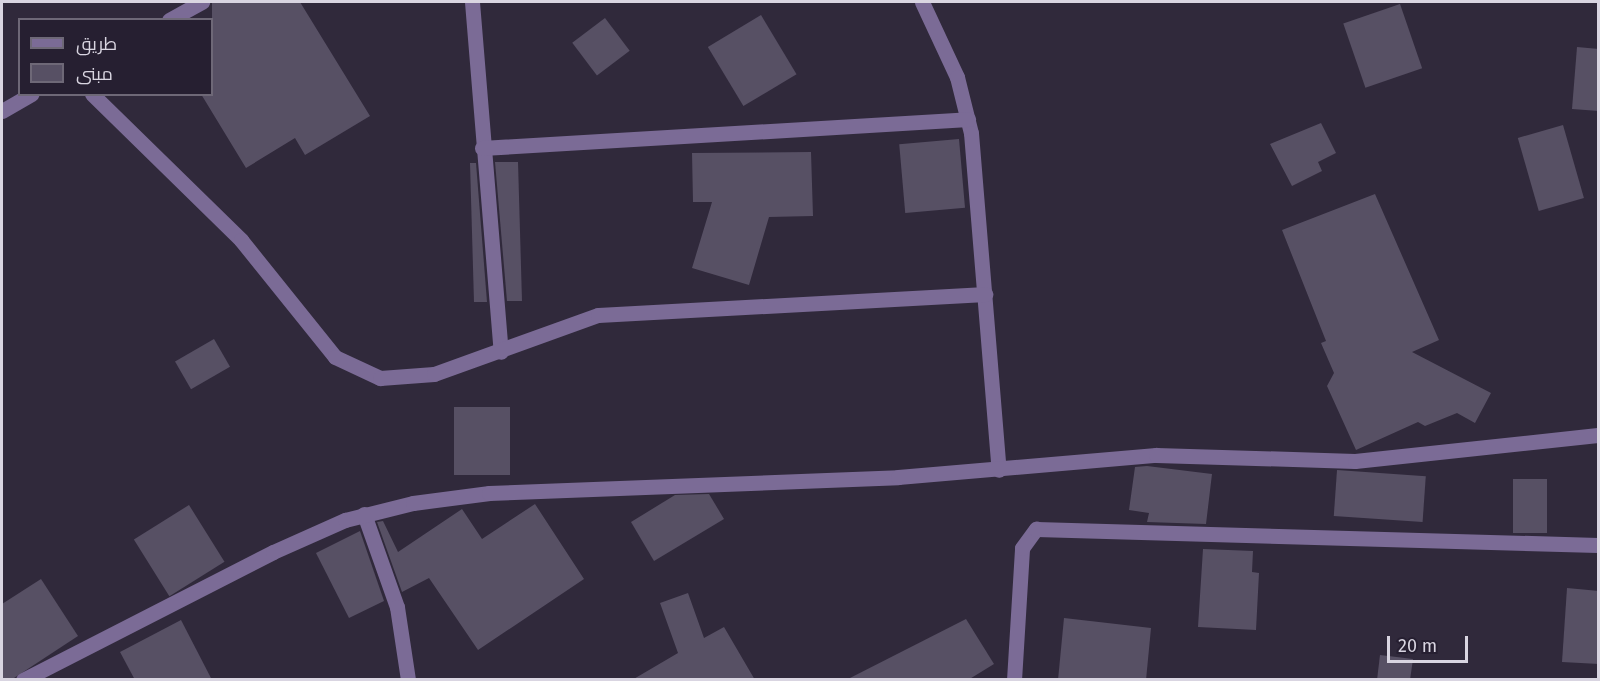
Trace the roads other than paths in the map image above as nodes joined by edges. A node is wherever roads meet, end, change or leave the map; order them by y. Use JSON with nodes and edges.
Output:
{"nodes":[{"id":1,"x":202,"y":2,"type":"edge"},
{"id":2,"x":472,"y":2,"type":"edge"},
{"id":3,"x":922,"y":2,"type":"edge"},
{"id":4,"x":173,"y":18,"type":"edge"},
{"id":5,"x":28,"y":96,"type":"edge"},
{"id":6,"x":94,"y":96,"type":"edge"},
{"id":7,"x":2,"y":111,"type":"edge"},
{"id":8,"x":968,"y":119,"type":"junction"},
{"id":9,"x":482,"y":148,"type":"junction"},
{"id":10,"x":985,"y":294,"type":"junction"},
{"id":11,"x":501,"y":351,"type":"junction"},
{"id":12,"x":1599,"y":435,"type":"edge"},
{"id":13,"x":999,"y":470,"type":"junction"},
{"id":14,"x":364,"y":514,"type":"junction"},
{"id":15,"x":1599,"y":545,"type":"edge"},
{"id":16,"x":23,"y":680,"type":"edge"},
{"id":17,"x":408,"y":680,"type":"edge"},
{"id":18,"x":1014,"y":680,"type":"edge"}],
"edges":[{"from":1,"to":4,"type":"street"},
{"from":2,"to":9,"type":"street"},
{"from":3,"to":8,"type":"street"},
{"from":5,"to":7,"type":"street"},
{"from":6,"to":11,"type":"street"},
{"from":8,"to":9,"type":"street"},
{"from":8,"to":10,"type":"street"},
{"from":9,"to":11,"type":"street"},
{"from":10,"to":11,"type":"street"},
{"from":10,"to":13,"type":"street"},
{"from":12,"to":13,"type":"street"},
{"from":13,"to":14,"type":"street"},
{"from":14,"to":16,"type":"street"},
{"from":14,"to":17,"type":"street"},
{"from":15,"to":18,"type":"street"}]}
